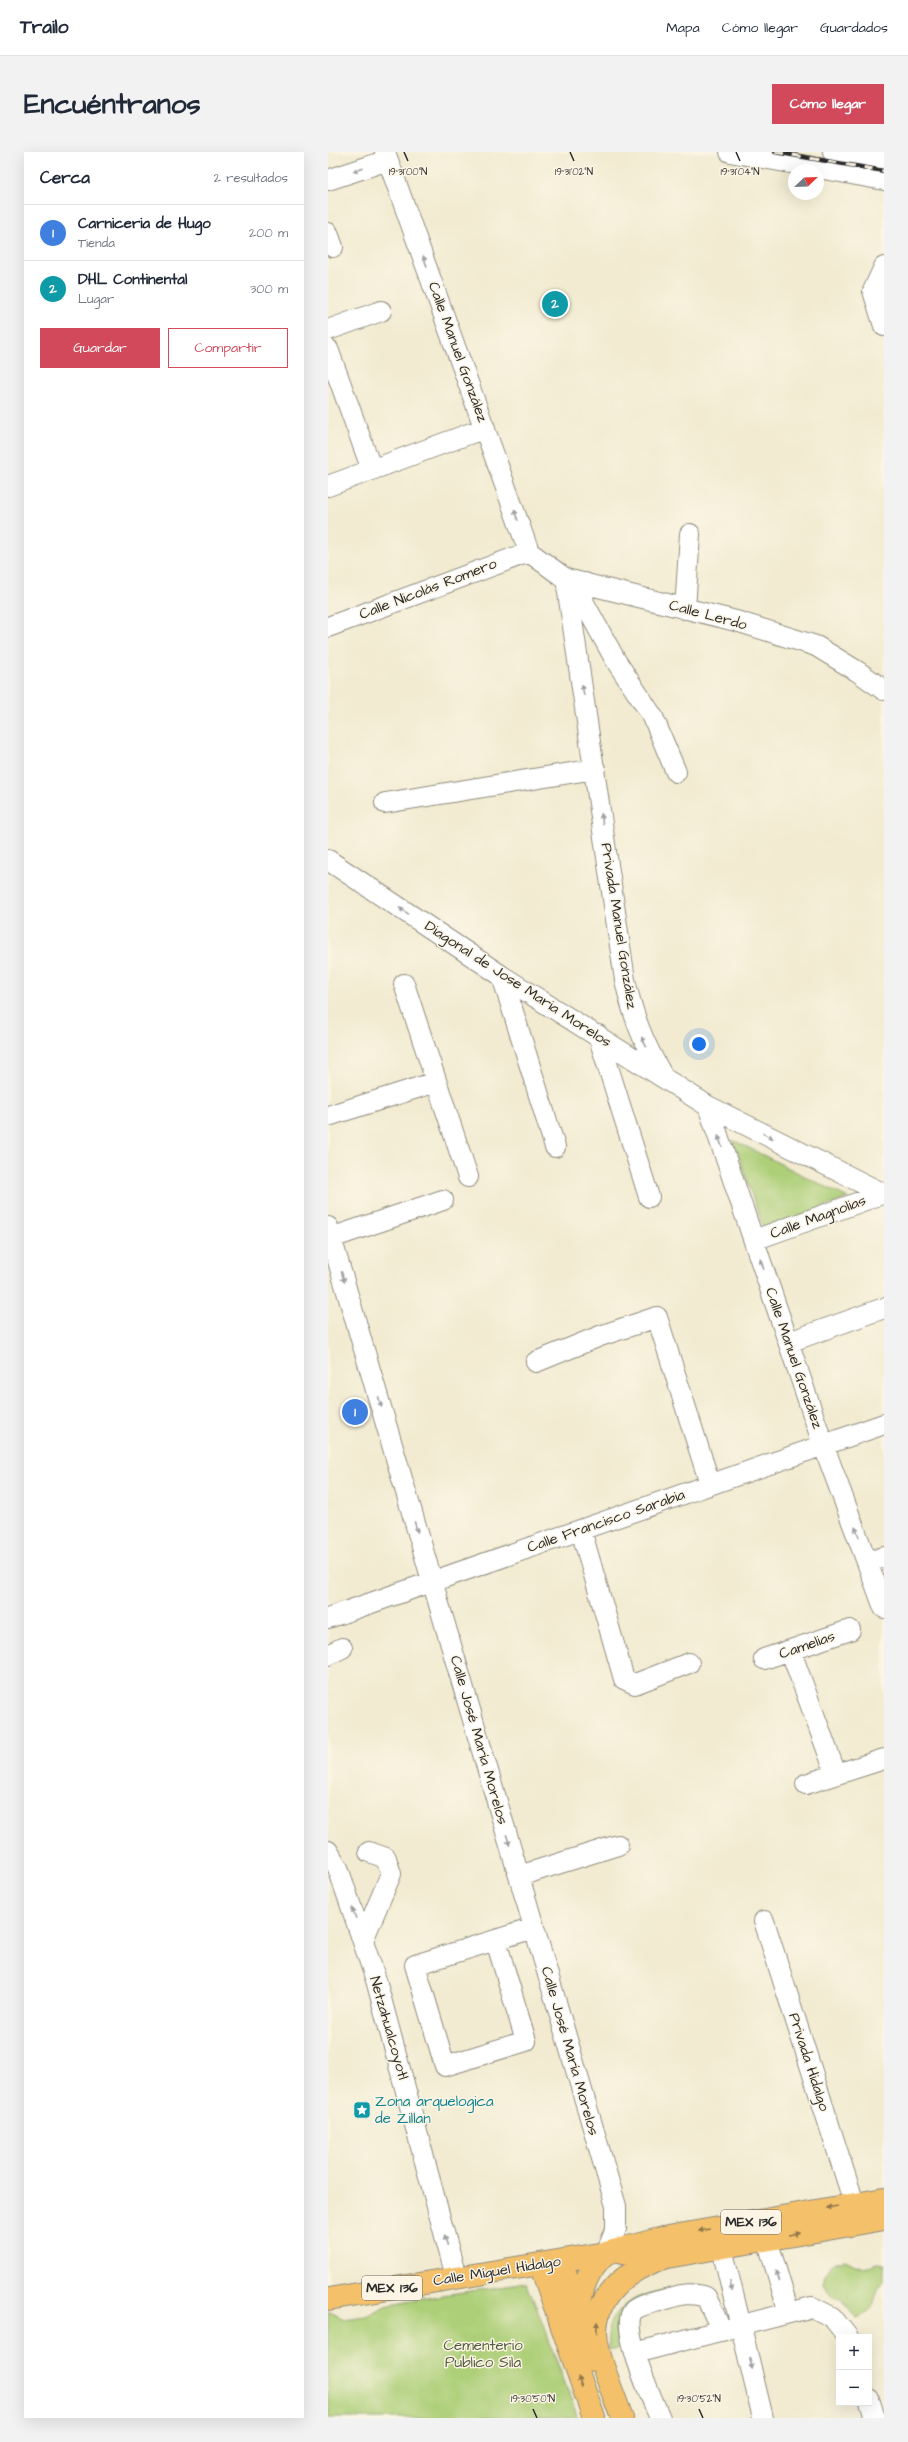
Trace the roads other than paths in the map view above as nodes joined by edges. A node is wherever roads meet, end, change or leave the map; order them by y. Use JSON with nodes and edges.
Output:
{"nodes":[{"id":1,"x":730,"y":152,"type":"edge"},
{"id":2,"x":833,"y":152,"type":"edge"},
{"id":3,"x":387,"y":156,"type":"edge"},
{"id":4,"x":884,"y":160,"type":"edge"},
{"id":5,"x":328,"y":180,"type":"edge"},
{"id":6,"x":884,"y":180,"type":"edge"},
{"id":7,"x":884,"y":267,"type":"edge"},
{"id":8,"x":381,"y":311,"type":"dead end"},
{"id":9,"x":884,"y":326,"type":"edge"},
{"id":10,"x":328,"y":330,"type":"edge"},
{"id":11,"x":328,"y":351,"type":"edge"},
{"id":12,"x":485,"y":428,"type":"junction"},
{"id":13,"x":372,"y":470,"type":"junction"},
{"id":14,"x":328,"y":486,"type":"edge"},
{"id":15,"x":690,"y":534,"type":"dead end"},
{"id":16,"x":529,"y":552,"type":"junction"},
{"id":17,"x":566,"y":579,"type":"junction"},
{"id":18,"x":585,"y":583,"type":"junction"},
{"id":19,"x":685,"y":609,"type":"junction"},
{"id":20,"x":328,"y":627,"type":"edge"},
{"id":21,"x":884,"y":690,"type":"edge"},
{"id":22,"x":595,"y":769,"type":"junction"},
{"id":23,"x":676,"y":772,"type":"dead end"},
{"id":24,"x":385,"y":803,"type":"dead end"},
{"id":25,"x":328,"y":860,"type":"edge"},
{"id":26,"x":502,"y":976,"type":"junction"},
{"id":27,"x":404,"y":984,"type":"dead end"},
{"id":28,"x":598,"y":1035,"type":"junction"},
{"id":29,"x":663,"y":1076,"type":"junction"},
{"id":30,"x":436,"y":1082,"type":"junction"},
{"id":31,"x":708,"y":1106,"type":"junction"},
{"id":32,"x":328,"y":1116,"type":"edge"},
{"id":33,"x":556,"y":1147,"type":"dead end"},
{"id":34,"x":468,"y":1177,"type":"dead end"},
{"id":35,"x":883,"y":1194,"type":"edge"},
{"id":36,"x":649,"y":1197,"type":"dead end"},
{"id":37,"x":443,"y":1200,"type":"dead end"},
{"id":38,"x":330,"y":1232,"type":"edge"},
{"id":39,"x":754,"y":1240,"type":"junction"},
{"id":40,"x":884,"y":1308,"type":"edge"},
{"id":41,"x":788,"y":1342,"type":"junction"},
{"id":42,"x":536,"y":1362,"type":"dead end"},
{"id":43,"x":884,"y":1424,"type":"edge"},
{"id":44,"x":823,"y":1444,"type":"junction"},
{"id":45,"x":710,"y":1484,"type":"junction"},
{"id":46,"x":580,"y":1530,"type":"junction"},
{"id":47,"x":876,"y":1560,"type":"edge"},
{"id":48,"x":432,"y":1581,"type":"junction"},
{"id":49,"x":884,"y":1608,"type":"edge"},
{"id":50,"x":328,"y":1618,"type":"edge"},
{"id":51,"x":850,"y":1630,"type":"dead end"},
{"id":52,"x":791,"y":1652,"type":"junction"},
{"id":53,"x":764,"y":1660,"type":"dead end"},
{"id":54,"x":689,"y":1663,"type":"dead end"},
{"id":55,"x":884,"y":1759,"type":"edge"},
{"id":56,"x":836,"y":1774,"type":"junction"},
{"id":57,"x":806,"y":1784,"type":"dead end"},
{"id":58,"x":618,"y":1845,"type":"dead end"},
{"id":59,"x":328,"y":1852,"type":"edge"},
{"id":60,"x":369,"y":1852,"type":"dead end"},
{"id":61,"x":519,"y":1876,"type":"junction"},
{"id":62,"x":764,"y":1921,"type":"dead end"},
{"id":63,"x":534,"y":1928,"type":"junction"},
{"id":64,"x":362,"y":1940,"type":"junction"},
{"id":65,"x":496,"y":1941,"type":"junction"},
{"id":66,"x":884,"y":2199,"type":"edge"},
{"id":67,"x":854,"y":2203,"type":"junction"},
{"id":68,"x":884,"y":2219,"type":"edge"},
{"id":69,"x":767,"y":2239,"type":"junction"},
{"id":70,"x":722,"y":2248,"type":"junction"},
{"id":71,"x":612,"y":2252,"type":"junction"},
{"id":72,"x":667,"y":2257,"type":"junction"},
{"id":73,"x":562,"y":2261,"type":"junction"},
{"id":74,"x":540,"y":2264,"type":"junction"},
{"id":75,"x":456,"y":2277,"type":"junction"},
{"id":76,"x":328,"y":2299,"type":"edge"},
{"id":77,"x":789,"y":2313,"type":"junction"},
{"id":78,"x":741,"y":2326,"type":"junction"},
{"id":79,"x":580,"y":2328,"type":"junction"},
{"id":80,"x":722,"y":2331,"type":"junction"},
{"id":81,"x":846,"y":2334,"type":"edge"},
{"id":82,"x":635,"y":2353,"type":"junction"},
{"id":83,"x":871,"y":2406,"type":"edge"},
{"id":84,"x":594,"y":2418,"type":"edge"},
{"id":85,"x":609,"y":2418,"type":"edge"},
{"id":86,"x":622,"y":2418,"type":"edge"},
{"id":87,"x":660,"y":2418,"type":"edge"},
{"id":88,"x":763,"y":2418,"type":"edge"},
{"id":89,"x":875,"y":2418,"type":"edge"}],
"edges":[{"from":1,"to":6,"type":"street"},
{"from":2,"to":4,"type":"street"},
{"from":3,"to":5,"type":"street","one_way":true},
{"from":12,"to":3,"type":"street","name":"Calle Manuel González","one_way":true},
{"from":7,"to":9,"type":"street"},
{"from":8,"to":10,"type":"street"},
{"from":11,"to":13,"type":"street"},
{"from":12,"to":13,"type":"street"},
{"from":16,"to":12,"type":"street","name":"Calle Manuel González","one_way":true},
{"from":13,"to":14,"type":"street"},
{"from":15,"to":19,"type":"street"},
{"from":16,"to":17,"type":"street","name":"Calle Lerdo"},
{"from":16,"to":20,"type":"street","name":"Calle Nicolás Romero"},
{"from":17,"to":18,"type":"street","name":"Calle Lerdo"},
{"from":22,"to":17,"type":"street","name":"Privada Manuel González","one_way":true},
{"from":18,"to":19,"type":"street","name":"Calle Lerdo"},
{"from":18,"to":23,"type":"street"},
{"from":19,"to":21,"type":"street","name":"Calle Lerdo"},
{"from":22,"to":24,"type":"street"},
{"from":29,"to":22,"type":"street","name":"Privada Manuel González","one_way":true},
{"from":26,"to":25,"type":"street","name":"Diagonal de Jose Maria Morelos","one_way":true},
{"from":26,"to":28,"type":"street","name":"Diagonal de Jose Maria Morelos"},
{"from":26,"to":33,"type":"street"},
{"from":27,"to":30,"type":"street"},
{"from":28,"to":29,"type":"street","name":"Diagonal de Jose Maria Morelos"},
{"from":28,"to":36,"type":"street"},
{"from":29,"to":31,"type":"street","name":"Diagonal de Jose Maria Morelos"},
{"from":30,"to":32,"type":"street"},
{"from":30,"to":34,"type":"street"},
{"from":31,"to":35,"type":"street","name":"Diagonal de Jose Maria Morelos","one_way":true},
{"from":39,"to":31,"type":"street","name":"Calle Manuel González","one_way":true},
{"from":35,"to":39,"type":"street","name":"Calle Magnolias"},
{"from":37,"to":38,"type":"street"},
{"from":38,"to":48,"type":"street","name":"Calle José María Morelos","one_way":true},
{"from":41,"to":39,"type":"street","name":"Calle Manuel González","one_way":true},
{"from":40,"to":41,"type":"street"},
{"from":41,"to":44,"type":"street","name":"Calle Manuel González"},
{"from":42,"to":45,"type":"street"},
{"from":43,"to":44,"type":"street","name":"Calle Francisco Sarabia"},
{"from":44,"to":45,"type":"street","name":"Calle Francisco Sarabia"},
{"from":47,"to":44,"type":"street","name":"Calle Manuel González","one_way":true},
{"from":45,"to":46,"type":"street","name":"Calle Francisco Sarabia"},
{"from":46,"to":48,"type":"street","name":"Calle Francisco Sarabia"},
{"from":46,"to":54,"type":"street"},
{"from":47,"to":49,"type":"street","name":"Calle Manuel González"},
{"from":48,"to":50,"type":"street","name":"Calle Francisco Sarabia"},
{"from":48,"to":61,"type":"street","name":"Calle José María Morelos","one_way":true},
{"from":51,"to":52,"type":"street","name":"Camelias"},
{"from":52,"to":53,"type":"street","name":"Camelias"},
{"from":52,"to":56,"type":"street"},
{"from":55,"to":56,"type":"street"},
{"from":56,"to":57,"type":"street"},
{"from":58,"to":61,"type":"street"},
{"from":64,"to":59,"type":"street","name":"Netzahualcoyotl","one_way":true},
{"from":60,"to":64,"type":"street"},
{"from":61,"to":63,"type":"street","name":"Calle José María Morelos"},
{"from":62,"to":67,"type":"street","name":"Privada Hidalgo"},
{"from":63,"to":65,"type":"street"},
{"from":63,"to":71,"type":"street","name":"Calle José María Morelos"},
{"from":75,"to":64,"type":"street","name":"Netzahualcoyotl","one_way":true},
{"from":65,"to":65,"type":"street"},
{"from":66,"to":67,"type":"main road","name":"Calle Míguel Hidalgo","number":"MEX 136"},
{"from":67,"to":71,"type":"main road","name":"Calle Míguel Hidalgo","number":"MEX 136","one_way":true},
{"from":69,"to":68,"type":"main road","name":"Calle Míguel Hidalgo","number":"MEX 136","one_way":true},
{"from":69,"to":70,"type":"main road","name":"Calle Míguel Hidalgo","number":"MEX 136"},
{"from":77,"to":69,"type":"street","one_way":true},
{"from":70,"to":72,"type":"main road","name":"Calle Míguel Hidalgo","number":"MEX 136"},
{"from":70,"to":78,"type":"street","one_way":true},
{"from":71,"to":72,"type":"main road","name":"Calle Míguel Hidalgo","number":"MEX 136"},
{"from":71,"to":73,"type":"main road","name":"Calle Míguel Hidalgo","number":"MEX 136"},
{"from":71,"to":79,"type":"main road"},
{"from":86,"to":72,"type":"main road","one_way":true},
{"from":73,"to":74,"type":"main road","name":"Calle Míguel Hidalgo","number":"MEX 136"},
{"from":73,"to":79,"type":"main road"},
{"from":74,"to":75,"type":"main road","name":"Calle Míguel Hidalgo","number":"MEX 136"},
{"from":84,"to":74,"type":"main road","one_way":true},
{"from":75,"to":76,"type":"main road","name":"Calle Míguel Hidalgo","number":"MEX 136"},
{"from":77,"to":78,"type":"street"},
{"from":77,"to":81,"type":"street"},
{"from":78,"to":80,"type":"street"},
{"from":78,"to":88,"type":"street","one_way":true},
{"from":79,"to":85,"type":"main road"},
{"from":80,"to":82,"type":"street"},
{"from":80,"to":82,"type":"street"},
{"from":82,"to":87,"type":"street"},
{"from":83,"to":89,"type":"street"}]}
